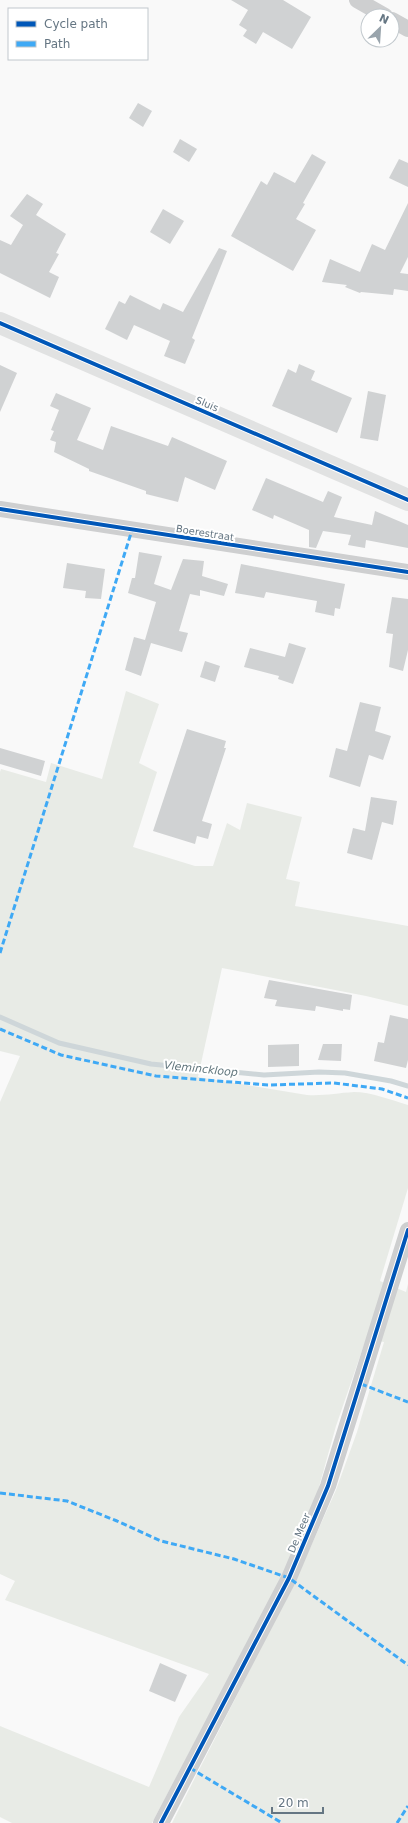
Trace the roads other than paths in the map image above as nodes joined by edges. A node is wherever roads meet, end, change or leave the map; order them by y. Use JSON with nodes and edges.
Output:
{"nodes":[{"id":1,"x":357,"y":0,"type":"edge"},
{"id":2,"x":371,"y":8,"type":"edge"},
{"id":3,"x":0,"y":323,"type":"edge"},
{"id":4,"x":408,"y":500,"type":"edge"},
{"id":5,"x":0,"y":509,"type":"edge"},
{"id":6,"x":408,"y":572,"type":"edge"},
{"id":7,"x":408,"y":1230,"type":"edge"},
{"id":8,"x":161,"y":1823,"type":"edge"}],
"edges":[{"from":1,"to":2,"type":"street"},
{"from":3,"to":4,"type":"street","name":"Sluis"},
{"from":5,"to":6,"type":"street","name":"Boerestraat"},
{"from":7,"to":8,"type":"street","name":"De Meer"}]}
